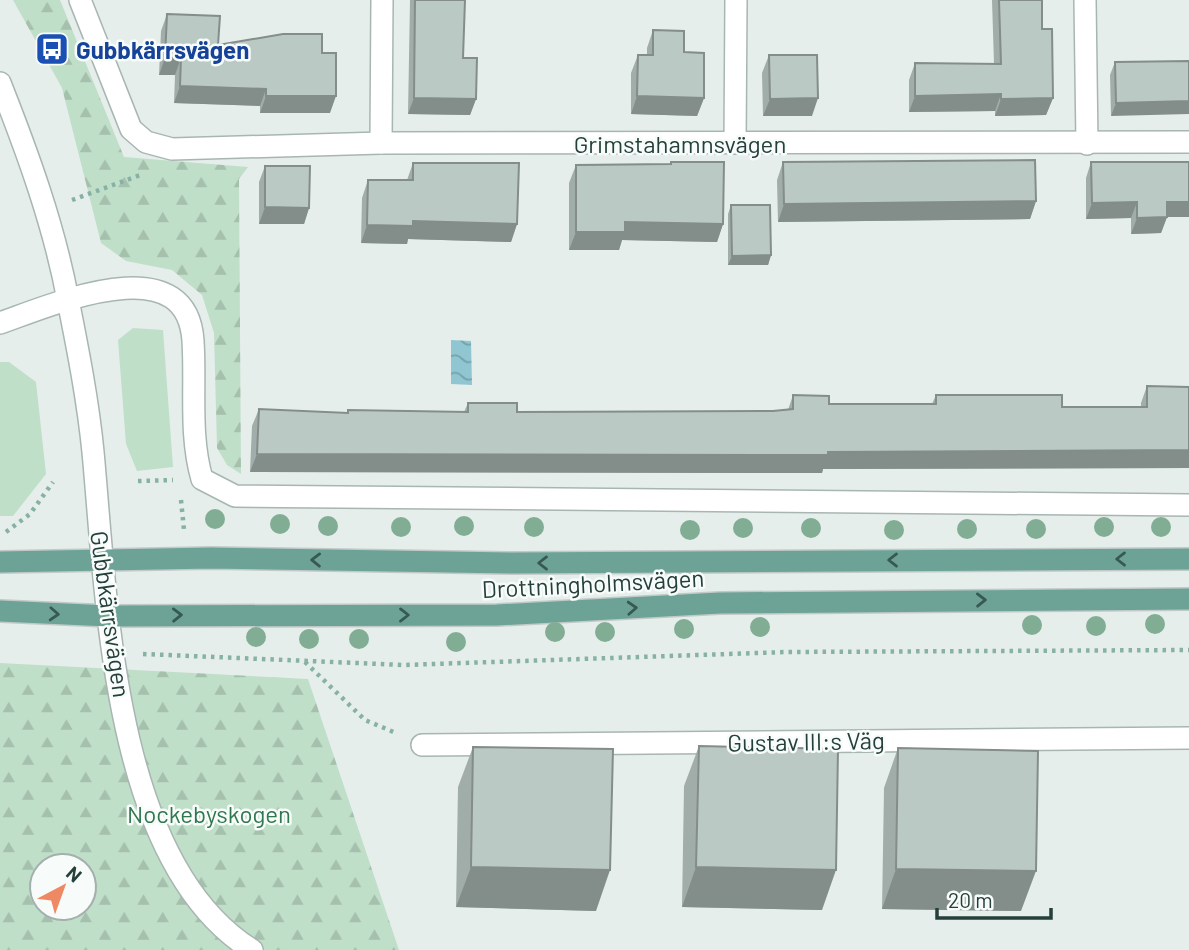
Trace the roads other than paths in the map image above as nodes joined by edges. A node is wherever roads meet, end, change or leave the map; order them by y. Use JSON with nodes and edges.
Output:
{"nodes":[{"id":1,"x":80,"y":0,"type":"edge"},
{"id":2,"x":383,"y":0,"type":"edge"},
{"id":3,"x":736,"y":0,"type":"edge"},
{"id":4,"x":1085,"y":0,"type":"edge"},
{"id":5,"x":0,"y":83,"type":"edge"},
{"id":6,"x":1189,"y":142,"type":"edge"},
{"id":7,"x":381,"y":143,"type":"junction"},
{"id":8,"x":735,"y":143,"type":"junction"},
{"id":9,"x":1087,"y":144,"type":"junction"},
{"id":10,"x":68,"y":299,"type":"junction"},
{"id":11,"x":0,"y":323,"type":"edge"},
{"id":12,"x":1189,"y":505,"type":"edge"},
{"id":13,"x":102,"y":559,"type":"junction"},
{"id":14,"x":1189,"y":559,"type":"edge"},
{"id":15,"x":0,"y":562,"type":"edge"},
{"id":16,"x":1189,"y":599,"type":"edge"},
{"id":17,"x":0,"y":611,"type":"edge"},
{"id":18,"x":108,"y":616,"type":"junction"},
{"id":19,"x":1189,"y":738,"type":"edge"},
{"id":20,"x":422,"y":744,"type":"road end"},
{"id":21,"x":252,"y":950,"type":"edge"}],
"edges":[{"from":1,"to":7,"type":"street","name":"Grimstahamnsvägen"},
{"from":2,"to":7,"type":"street"},
{"from":3,"to":8,"type":"street"},
{"from":4,"to":9,"type":"street"},
{"from":5,"to":10,"type":"street","name":"Gubbkärrsvägen"},
{"from":6,"to":9,"type":"street","name":"Grimstahamnsvägen"},
{"from":7,"to":8,"type":"street","name":"Grimstahamnsvägen"},
{"from":8,"to":9,"type":"street","name":"Grimstahamnsvägen"},
{"from":10,"to":11,"type":"street"},
{"from":10,"to":12,"type":"street"},
{"from":10,"to":13,"type":"street","name":"Gubbkärrsvägen"},
{"from":14,"to":13,"type":"main road","name":"Drottningholmsvägen","one_way":true},
{"from":13,"to":15,"type":"main road","name":"Drottningholmsvägen"},
{"from":13,"to":18,"type":"street","name":"Gubbkärrsvägen"},
{"from":18,"to":16,"type":"main road","name":"Drottningholmsvägen","one_way":true},
{"from":17,"to":18,"type":"main road","name":"Drottningholmsvägen","one_way":true},
{"from":18,"to":21,"type":"street","name":"Gubbkärrsvägen"},
{"from":19,"to":20,"type":"street","name":"Gustav III:s Väg"}]}
